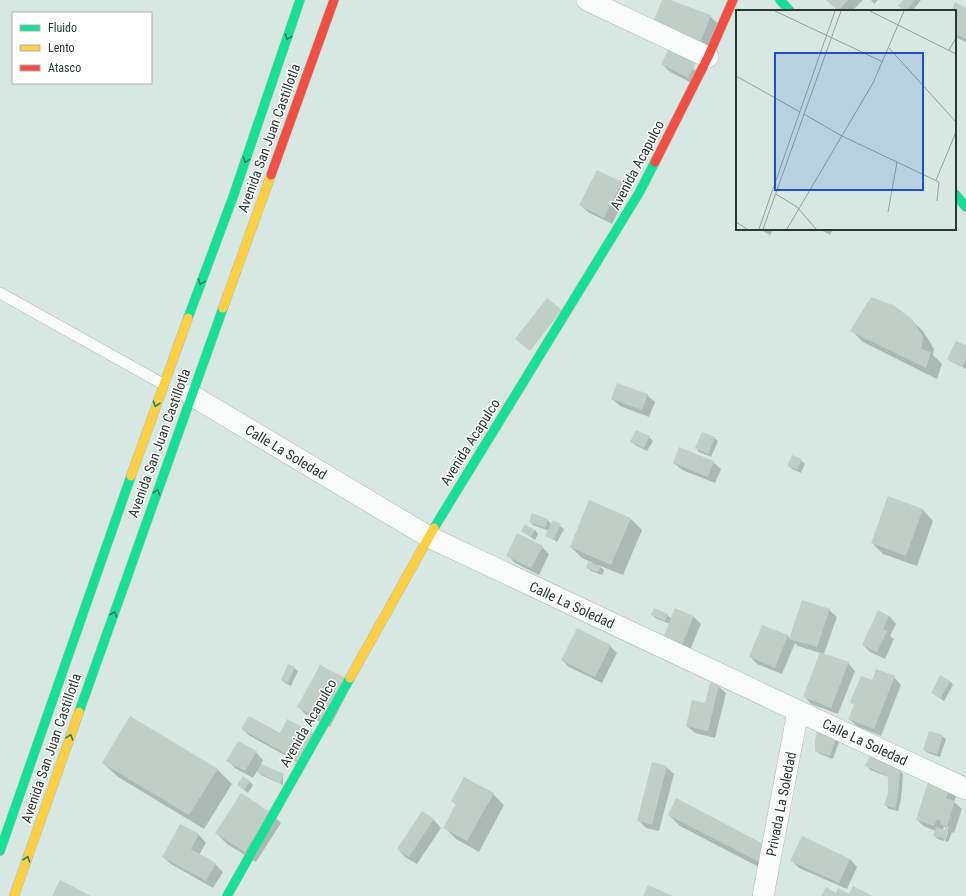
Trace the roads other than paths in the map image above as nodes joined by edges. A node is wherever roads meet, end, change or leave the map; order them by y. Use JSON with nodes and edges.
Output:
{"nodes":[{"id":1,"x":300,"y":0,"type":"edge"},
{"id":2,"x":334,"y":0,"type":"edge"},
{"id":3,"x":587,"y":0,"type":"edge"},
{"id":4,"x":733,"y":0,"type":"edge"},
{"id":5,"x":780,"y":0,"type":"edge"},
{"id":6,"x":789,"y":10,"type":"edge"},
{"id":7,"x":708,"y":57,"type":"junction"},
{"id":8,"x":956,"y":195,"type":"edge"},
{"id":9,"x":966,"y":207,"type":"edge"},
{"id":10,"x":0,"y":293,"type":"edge"},
{"id":11,"x":163,"y":384,"type":"junction"},
{"id":12,"x":191,"y":395,"type":"junction"},
{"id":13,"x":428,"y":537,"type":"junction"},
{"id":14,"x":798,"y":711,"type":"junction"},
{"id":15,"x":966,"y":789,"type":"edge"},
{"id":16,"x":0,"y":851,"type":"edge"},
{"id":17,"x":14,"y":896,"type":"edge"},
{"id":18,"x":227,"y":896,"type":"edge"},
{"id":19,"x":763,"y":896,"type":"edge"}],
"edges":[{"from":1,"to":11,"type":"main road","name":"Avenida San Juan Castillotla","one_way":true},
{"from":2,"to":12,"type":"main road","name":"Avenida San Juan Castillotla"},
{"from":3,"to":7,"type":"street"},
{"from":4,"to":7,"type":"main road","name":"Avenida Acapulco"},
{"from":5,"to":6,"type":"main road"},
{"from":7,"to":13,"type":"main road","name":"Avenida Acapulco"},
{"from":8,"to":9,"type":"main road"},
{"from":10,"to":11,"type":"lane"},
{"from":11,"to":16,"type":"main road","name":"Avenida San Juan Castillotla","one_way":true},
{"from":12,"to":13,"type":"street","name":"Calle La Soledad"},
{"from":17,"to":12,"type":"main road","name":"Avenida San Juan Castillotla","one_way":true},
{"from":13,"to":14,"type":"street","name":"Calle La Soledad"},
{"from":13,"to":18,"type":"main road","name":"Avenida Acapulco"},
{"from":14,"to":15,"type":"street","name":"Calle La Soledad"},
{"from":14,"to":19,"type":"street","name":"Privada La Soledad"}]}
